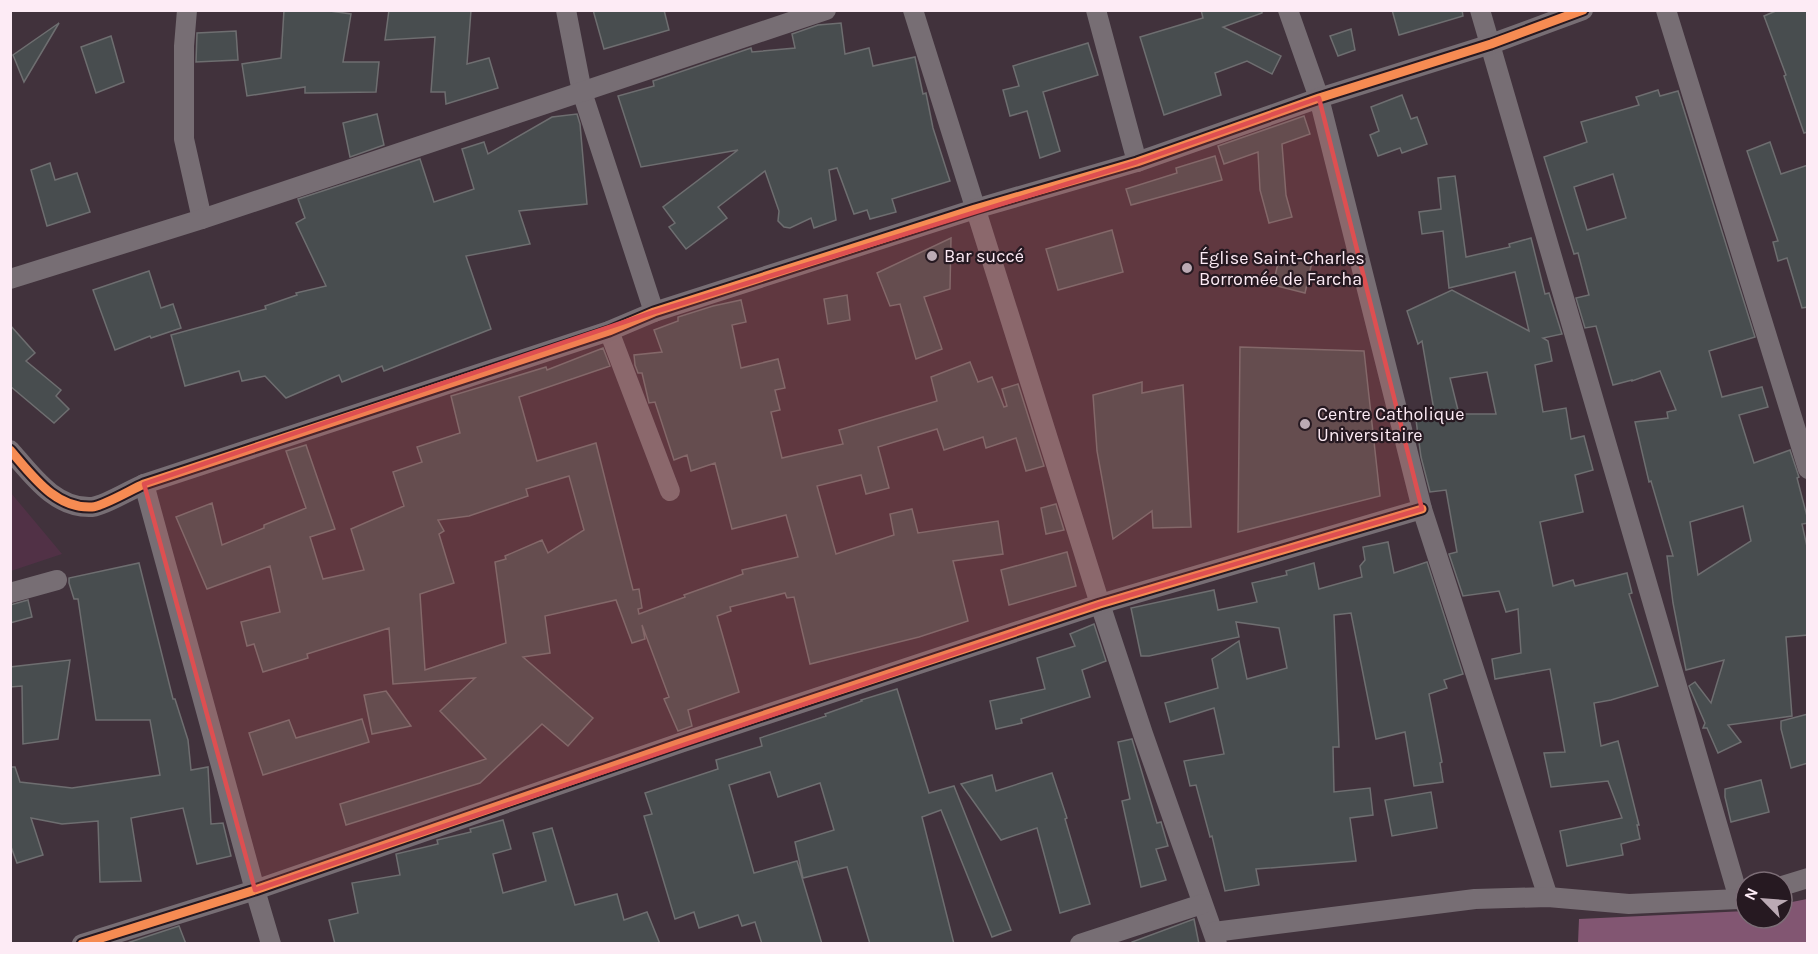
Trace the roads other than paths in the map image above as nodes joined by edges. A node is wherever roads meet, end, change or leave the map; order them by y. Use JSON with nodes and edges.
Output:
{"nodes":[{"id":1,"x":188,"y":10,"type":"edge"},
{"id":2,"x":566,"y":10,"type":"edge"},
{"id":3,"x":826,"y":10,"type":"edge"},
{"id":4,"x":913,"y":10,"type":"edge"},
{"id":5,"x":1096,"y":10,"type":"edge"},
{"id":6,"x":1288,"y":10,"type":"edge"},
{"id":7,"x":1480,"y":10,"type":"edge"},
{"id":8,"x":1582,"y":10,"type":"edge"},
{"id":9,"x":1666,"y":10,"type":"edge"},
{"id":10,"x":1491,"y":44,"type":"junction"},
{"id":11,"x":582,"y":92,"type":"junction"},
{"id":12,"x":1319,"y":98,"type":"junction"},
{"id":13,"x":1137,"y":162,"type":"junction"},
{"id":14,"x":975,"y":209,"type":"junction"},
{"id":15,"x":202,"y":219,"type":"junction"},
{"id":16,"x":10,"y":279,"type":"edge"},
{"id":17,"x":654,"y":312,"type":"junction"},
{"id":18,"x":609,"y":331,"type":"junction"},
{"id":19,"x":10,"y":450,"type":"edge"},
{"id":20,"x":1808,"y":469,"type":"edge"},
{"id":21,"x":144,"y":484,"type":"junction"},
{"id":22,"x":670,"y":491,"type":"dead end"},
{"id":23,"x":1422,"y":509,"type":"junction"},
{"id":24,"x":57,"y":580,"type":"dead end"},
{"id":25,"x":10,"y":593,"type":"edge"},
{"id":26,"x":1100,"y":604,"type":"junction"},
{"id":27,"x":1735,"y":870,"type":"edge"},
{"id":28,"x":255,"y":890,"type":"junction"},
{"id":29,"x":1548,"y":897,"type":"junction"},
{"id":30,"x":1734,"y":898,"type":"edge"},
{"id":31,"x":1202,"y":904,"type":"junction"},
{"id":32,"x":1215,"y":938,"type":"edge"},
{"id":33,"x":82,"y":944,"type":"edge"},
{"id":34,"x":271,"y":944,"type":"edge"},
{"id":35,"x":1080,"y":944,"type":"edge"}],
"edges":[{"from":1,"to":15,"type":"street"},
{"from":2,"to":11,"type":"street"},
{"from":3,"to":11,"type":"street"},
{"from":4,"to":14,"type":"street"},
{"from":5,"to":13,"type":"street"},
{"from":6,"to":12,"type":"street"},
{"from":7,"to":10,"type":"street"},
{"from":8,"to":10,"type":"street"},
{"from":9,"to":20,"type":"street"},
{"from":10,"to":12,"type":"street"},
{"from":10,"to":27,"type":"street"},
{"from":11,"to":15,"type":"street"},
{"from":11,"to":17,"type":"street"},
{"from":12,"to":13,"type":"street"},
{"from":12,"to":23,"type":"street"},
{"from":13,"to":14,"type":"street"},
{"from":14,"to":17,"type":"street"},
{"from":14,"to":26,"type":"street"},
{"from":15,"to":16,"type":"street"},
{"from":17,"to":18,"type":"street"},
{"from":18,"to":21,"type":"street"},
{"from":18,"to":22,"type":"street"},
{"from":19,"to":21,"type":"street"},
{"from":21,"to":28,"type":"street"},
{"from":23,"to":26,"type":"street"},
{"from":23,"to":29,"type":"street"},
{"from":24,"to":25,"type":"street"},
{"from":26,"to":28,"type":"street"},
{"from":26,"to":31,"type":"street"},
{"from":28,"to":33,"type":"street"},
{"from":28,"to":34,"type":"street"},
{"from":29,"to":30,"type":"street"},
{"from":29,"to":32,"type":"street"},
{"from":31,"to":32,"type":"street"},
{"from":31,"to":35,"type":"street"}]}
